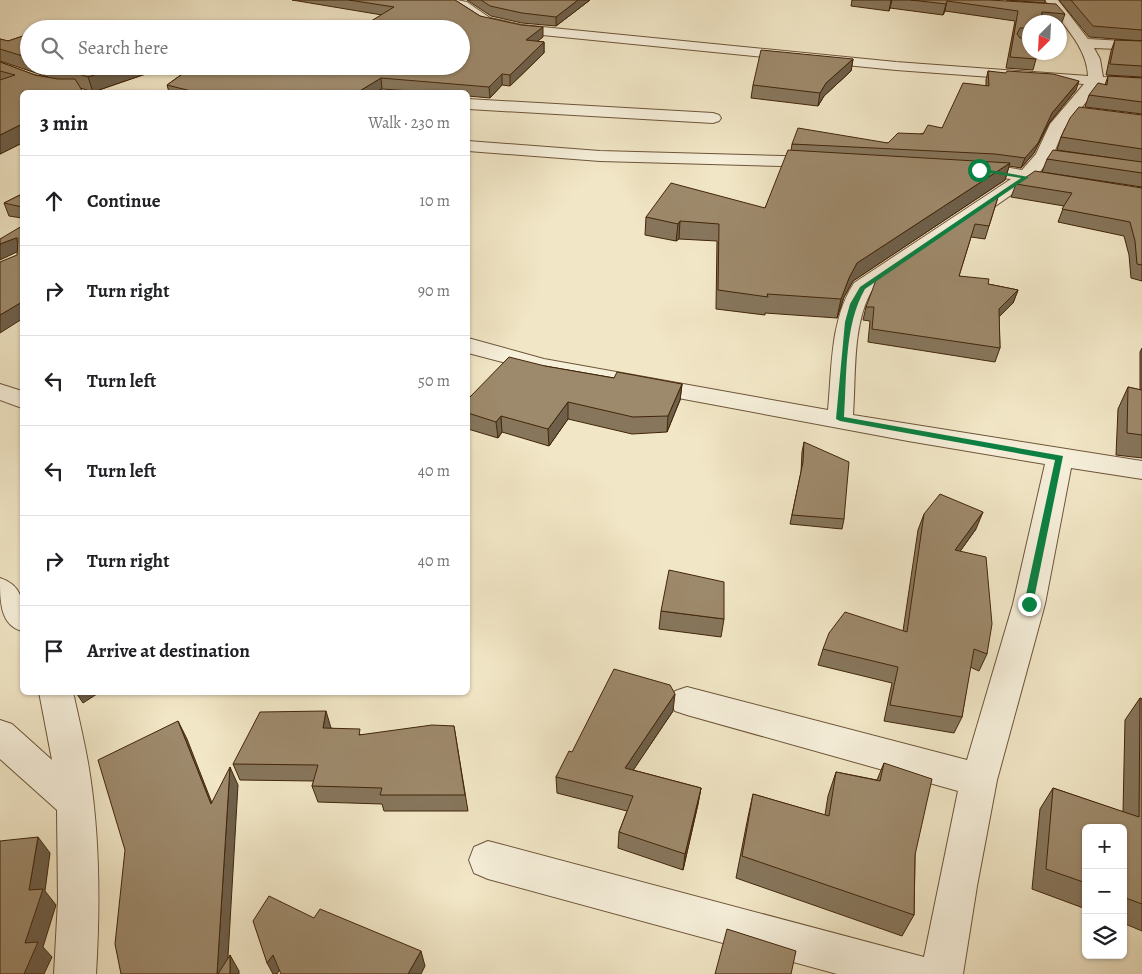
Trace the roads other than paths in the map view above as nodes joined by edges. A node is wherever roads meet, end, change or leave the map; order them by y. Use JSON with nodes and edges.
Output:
{"nodes":[{"id":1,"x":442,"y":0,"type":"edge"},
{"id":2,"x":1049,"y":6,"type":"edge"},
{"id":3,"x":1080,"y":46,"type":"junction"},
{"id":4,"x":1142,"y":46,"type":"edge"},
{"id":5,"x":1096,"y":80,"type":"junction"},
{"id":6,"x":1142,"y":84,"type":"edge"},
{"id":7,"x":470,"y":104,"type":"edge"},
{"id":8,"x":713,"y":118,"type":"dead end"},
{"id":9,"x":470,"y":146,"type":"edge"},
{"id":10,"x":1044,"y":155,"type":"junction"},
{"id":11,"x":1064,"y":158,"type":"edge"},
{"id":12,"x":836,"y":163,"type":"edge"},
{"id":13,"x":955,"y":169,"type":"edge"},
{"id":14,"x":1026,"y":177,"type":"junction"},
{"id":15,"x":1084,"y":186,"type":"edge"},
{"id":16,"x":470,"y":346,"type":"edge"},
{"id":17,"x":0,"y":391,"type":"edge"},
{"id":18,"x":20,"y":399,"type":"edge"},
{"id":19,"x":840,"y":419,"type":"junction"},
{"id":20,"x":1060,"y":458,"type":"junction"},
{"id":21,"x":1142,"y":470,"type":"edge"},
{"id":22,"x":0,"y":590,"type":"edge"},
{"id":23,"x":20,"y":616,"type":"edge"},
{"id":24,"x":57,"y":695,"type":"edge"},
{"id":25,"x":687,"y":701,"type":"dead end"},
{"id":26,"x":0,"y":735,"type":"edge"},
{"id":27,"x":979,"y":780,"type":"junction"},
{"id":28,"x":75,"y":802,"type":"junction"},
{"id":29,"x":488,"y":860,"type":"dead end"},
{"id":30,"x":76,"y":974,"type":"edge"},
{"id":31,"x":914,"y":974,"type":"edge"},
{"id":32,"x":942,"y":974,"type":"edge"}],
"edges":[{"from":1,"to":5,"type":"street"},
{"from":2,"to":3,"type":"street"},
{"from":3,"to":4,"type":"street"},
{"from":3,"to":5,"type":"street"},
{"from":5,"to":6,"type":"street"},
{"from":5,"to":10,"type":"street"},
{"from":7,"to":8,"type":"street"},
{"from":9,"to":12,"type":"street"},
{"from":10,"to":11,"type":"street"},
{"from":10,"to":14,"type":"street"},
{"from":13,"to":14,"type":"street"},
{"from":14,"to":15,"type":"street"},
{"from":14,"to":19,"type":"street"},
{"from":16,"to":19,"type":"street"},
{"from":17,"to":18,"type":"street"},
{"from":19,"to":20,"type":"street"},
{"from":20,"to":21,"type":"street"},
{"from":20,"to":27,"type":"street"},
{"from":22,"to":23,"type":"street"},
{"from":24,"to":28,"type":"street"},
{"from":25,"to":27,"type":"street"},
{"from":26,"to":28,"type":"street"},
{"from":27,"to":32,"type":"street"},
{"from":28,"to":30,"type":"street"},
{"from":29,"to":31,"type":"street"}]}
